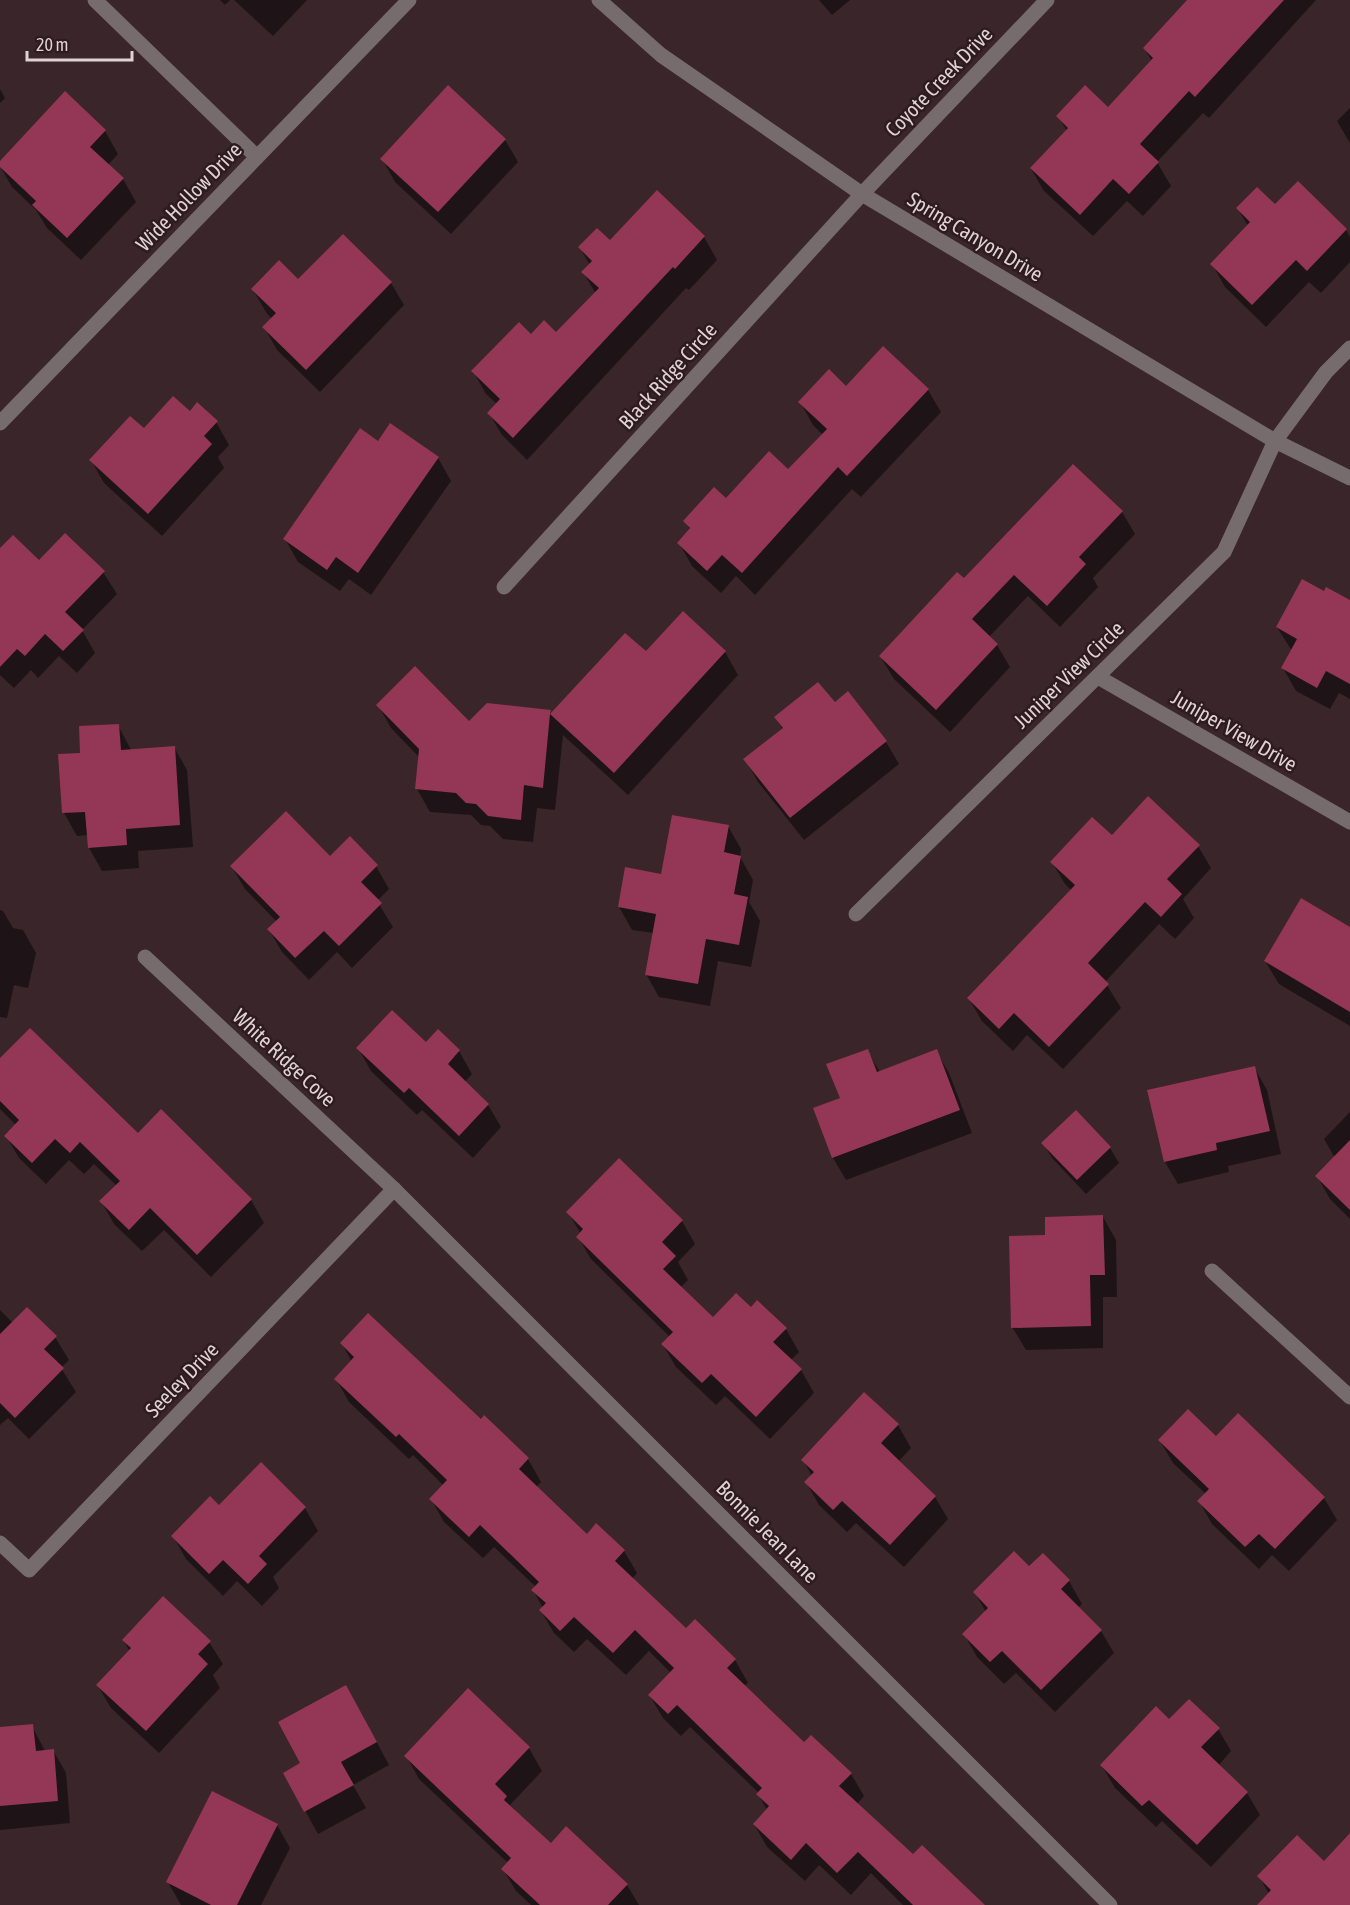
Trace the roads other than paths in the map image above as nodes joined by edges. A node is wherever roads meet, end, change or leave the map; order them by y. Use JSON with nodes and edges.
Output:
{"nodes":[{"id":1,"x":94,"y":0,"type":"edge"},
{"id":2,"x":409,"y":0,"type":"edge"},
{"id":3,"x":599,"y":0,"type":"edge"},
{"id":4,"x":1047,"y":0,"type":"edge"},
{"id":5,"x":257,"y":157,"type":"junction"},
{"id":6,"x":862,"y":194,"type":"junction"},
{"id":7,"x":1350,"y":348,"type":"edge"},
{"id":8,"x":0,"y":423,"type":"edge"},
{"id":9,"x":1275,"y":441,"type":"junction"},
{"id":10,"x":1350,"y":478,"type":"edge"},
{"id":11,"x":504,"y":587,"type":"dead end"},
{"id":12,"x":1098,"y":677,"type":"junction"},
{"id":13,"x":1350,"y":822,"type":"edge"},
{"id":14,"x":856,"y":914,"type":"dead end"},
{"id":15,"x":145,"y":957,"type":"dead end"},
{"id":16,"x":394,"y":1189,"type":"junction"},
{"id":17,"x":1212,"y":1271,"type":"dead end"},
{"id":18,"x":1350,"y":1397,"type":"edge"},
{"id":19,"x":0,"y":1543,"type":"edge"},
{"id":20,"x":1110,"y":1905,"type":"edge"}],
"edges":[{"from":1,"to":5,"type":"street"},
{"from":2,"to":5,"type":"street","name":"Wide Hollow Drive"},
{"from":3,"to":6,"type":"street","name":"Spring Canyon Drive"},
{"from":4,"to":6,"type":"street","name":"Coyote Creek Drive"},
{"from":5,"to":8,"type":"street","name":"Wide Hollow Drive"},
{"from":6,"to":9,"type":"street","name":"Spring Canyon Drive"},
{"from":6,"to":11,"type":"street","name":"Black Ridge Circle"},
{"from":7,"to":9,"type":"street","name":"Juniper View Circle"},
{"from":9,"to":10,"type":"street","name":"Spring Canyon Drive"},
{"from":9,"to":12,"type":"street","name":"Juniper View Circle"},
{"from":12,"to":13,"type":"street","name":"Juniper View Drive"},
{"from":12,"to":14,"type":"street","name":"Juniper View Circle"},
{"from":15,"to":16,"type":"street","name":"White Ridge Cove"},
{"from":16,"to":19,"type":"street","name":"Seeley Drive"},
{"from":16,"to":20,"type":"street","name":"Bonnie Jean Lane"},
{"from":17,"to":18,"type":"street"}]}
